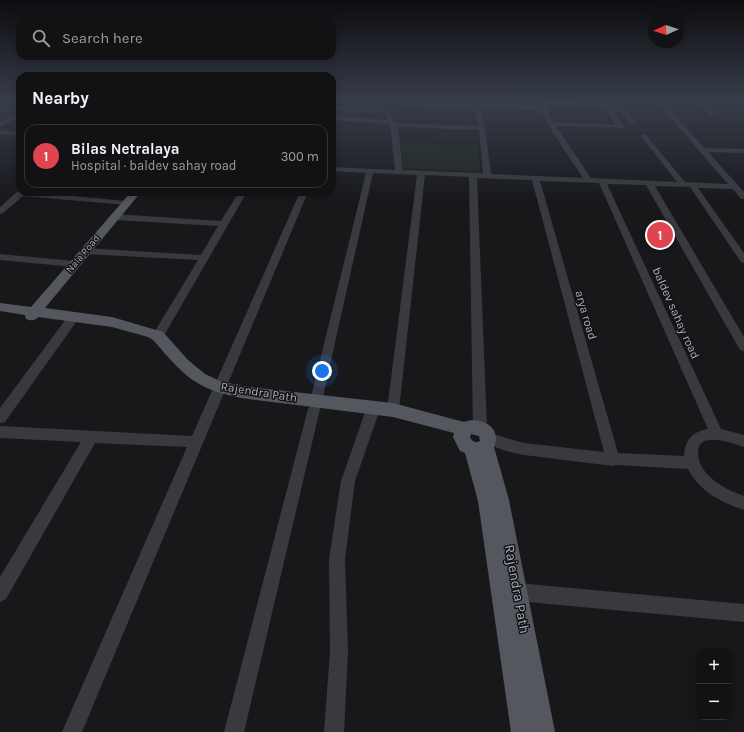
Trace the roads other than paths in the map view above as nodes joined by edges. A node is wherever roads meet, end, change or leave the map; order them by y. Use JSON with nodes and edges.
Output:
{"nodes":[{"id":1,"x":394,"y":134,"type":"edge"},
{"id":2,"x":483,"y":134,"type":"edge"},
{"id":3,"x":558,"y":134,"type":"edge"},
{"id":4,"x":688,"y":134,"type":"edge"},
{"id":5,"x":644,"y":136,"type":"dead end"},
{"id":6,"x":702,"y":150,"type":"junction"},
{"id":7,"x":744,"y":151,"type":"edge"},
{"id":8,"x":336,"y":169,"type":"edge"},
{"id":9,"x":370,"y":170,"type":"junction"},
{"id":10,"x":399,"y":172,"type":"junction"},
{"id":11,"x":421,"y":173,"type":"junction"},
{"id":12,"x":473,"y":175,"type":"junction"},
{"id":13,"x":487,"y":176,"type":"junction"},
{"id":14,"x":535,"y":178,"type":"junction"},
{"id":15,"x":589,"y":181,"type":"junction"},
{"id":16,"x":602,"y":181,"type":"junction"},
{"id":17,"x":649,"y":183,"type":"junction"},
{"id":18,"x":687,"y":185,"type":"junction"},
{"id":19,"x":736,"y":187,"type":"junction"},
{"id":20,"x":18,"y":196,"type":"edge"},
{"id":21,"x":52,"y":196,"type":"edge"},
{"id":22,"x":132,"y":196,"type":"edge"},
{"id":23,"x":241,"y":196,"type":"edge"},
{"id":24,"x":302,"y":196,"type":"edge"},
{"id":25,"x":744,"y":197,"type":"edge"},
{"id":26,"x":126,"y":203,"type":"junction"},
{"id":27,"x":0,"y":211,"type":"edge"},
{"id":28,"x":114,"y":217,"type":"junction"},
{"id":29,"x":223,"y":224,"type":"junction"},
{"id":30,"x":85,"y":251,"type":"junction"},
{"id":31,"x":0,"y":257,"type":"edge"},
{"id":32,"x":204,"y":258,"type":"junction"},
{"id":33,"x":744,"y":260,"type":"edge"},
{"id":34,"x":74,"y":264,"type":"junction"},
{"id":35,"x":0,"y":307,"type":"edge"},
{"id":36,"x":0,"y":312,"type":"edge"},
{"id":37,"x":33,"y":313,"type":"junction"},
{"id":38,"x":70,"y":322,"type":"junction"},
{"id":39,"x":109,"y":325,"type":"junction"},
{"id":40,"x":158,"y":336,"type":"junction"},
{"id":41,"x":744,"y":347,"type":"edge"},
{"id":42,"x":218,"y":391,"type":"junction"},
{"id":43,"x":315,"y":405,"type":"junction"},
{"id":44,"x":393,"y":410,"type":"junction"},
{"id":45,"x":371,"y":415,"type":"junction"},
{"id":46,"x":0,"y":418,"type":"edge"},
{"id":47,"x":0,"y":432,"type":"edge"},
{"id":48,"x":716,"y":434,"type":"junction"},
{"id":49,"x":92,"y":436,"type":"junction"},
{"id":50,"x":476,"y":439,"type":"junction"},
{"id":51,"x":744,"y":441,"type":"edge"},
{"id":52,"x":197,"y":442,"type":"junction"},
{"id":53,"x":613,"y":460,"type":"junction"},
{"id":54,"x":693,"y":463,"type":"junction"},
{"id":55,"x":744,"y":503,"type":"edge"},
{"id":56,"x":517,"y":592,"type":"junction"},
{"id":57,"x":0,"y":593,"type":"edge"},
{"id":58,"x":744,"y":613,"type":"edge"},
{"id":59,"x":72,"y":732,"type":"edge"},
{"id":60,"x":234,"y":732,"type":"edge"},
{"id":61,"x":334,"y":732,"type":"edge"},
{"id":62,"x":524,"y":732,"type":"edge"},
{"id":63,"x":542,"y":732,"type":"edge"}],
"edges":[{"from":1,"to":10,"type":"street"},
{"from":2,"to":13,"type":"street"},
{"from":3,"to":15,"type":"street"},
{"from":4,"to":6,"type":"street"},
{"from":5,"to":18,"type":"street"},
{"from":6,"to":7,"type":"street"},
{"from":6,"to":19,"type":"street"},
{"from":8,"to":9,"type":"street"},
{"from":9,"to":10,"type":"street"},
{"from":9,"to":43,"type":"street"},
{"from":10,"to":11,"type":"street"},
{"from":11,"to":12,"type":"street"},
{"from":11,"to":44,"type":"street"},
{"from":12,"to":13,"type":"street"},
{"from":12,"to":50,"type":"street"},
{"from":13,"to":14,"type":"street"},
{"from":14,"to":15,"type":"street"},
{"from":14,"to":53,"type":"street","name":"arya road"},
{"from":15,"to":16,"type":"street"},
{"from":16,"to":17,"type":"street"},
{"from":16,"to":48,"type":"street","name":"baldev sahay road"},
{"from":17,"to":18,"type":"street"},
{"from":17,"to":41,"type":"street"},
{"from":18,"to":19,"type":"street"},
{"from":18,"to":33,"type":"street"},
{"from":19,"to":25,"type":"street"},
{"from":20,"to":27,"type":"street"},
{"from":21,"to":26,"type":"street"},
{"from":22,"to":26,"type":"main road","name":"Nala Road"},
{"from":23,"to":29,"type":"street"},
{"from":24,"to":42,"type":"street"},
{"from":26,"to":28,"type":"main road","name":"Nala Road"},
{"from":28,"to":29,"type":"street"},
{"from":28,"to":30,"type":"main road","name":"Nala Road"},
{"from":29,"to":32,"type":"street"},
{"from":30,"to":32,"type":"street"},
{"from":30,"to":34,"type":"main road","name":"Nala Road"},
{"from":31,"to":34,"type":"street"},
{"from":32,"to":40,"type":"street"},
{"from":34,"to":37,"type":"main road","name":"Nala Road"},
{"from":35,"to":37,"type":"main road","name":"Rajendra Path"},
{"from":36,"to":37,"type":"main road","name":"Rajendra Path"},
{"from":37,"to":38,"type":"main road","name":"Rajendra Path"},
{"from":37,"to":39,"type":"main road","name":"Rajendra Path"},
{"from":38,"to":39,"type":"main road","name":"Rajendra Path"},
{"from":38,"to":46,"type":"street"},
{"from":39,"to":40,"type":"main road","name":"Rajendra Path"},
{"from":39,"to":42,"type":"main road","name":"Rajendra Path"},
{"from":40,"to":42,"type":"main road","name":"Rajendra Path"},
{"from":42,"to":43,"type":"main road","name":"Rajendra Path"},
{"from":42,"to":52,"type":"street"},
{"from":43,"to":44,"type":"main road","name":"Rajendra Path"},
{"from":43,"to":45,"type":"main road","name":"Rajendra Path"},
{"from":43,"to":60,"type":"street"},
{"from":44,"to":50,"type":"main road","name":"Rajendra Path"},
{"from":45,"to":50,"type":"main road","name":"Rajendra Path"},
{"from":45,"to":61,"type":"street"},
{"from":47,"to":49,"type":"street"},
{"from":48,"to":51,"type":"street"},
{"from":48,"to":54,"type":"street"},
{"from":49,"to":52,"type":"street"},
{"from":49,"to":57,"type":"street"},
{"from":50,"to":53,"type":"street"},
{"from":50,"to":56,"type":"main road","name":"Rajendra Path"},
{"from":50,"to":62,"type":"main road","name":"Rajendra Path"},
{"from":52,"to":59,"type":"street"},
{"from":53,"to":54,"type":"street"},
{"from":54,"to":55,"type":"street"},
{"from":56,"to":58,"type":"street"},
{"from":56,"to":63,"type":"main road","name":"Rajendra Path"}]}
